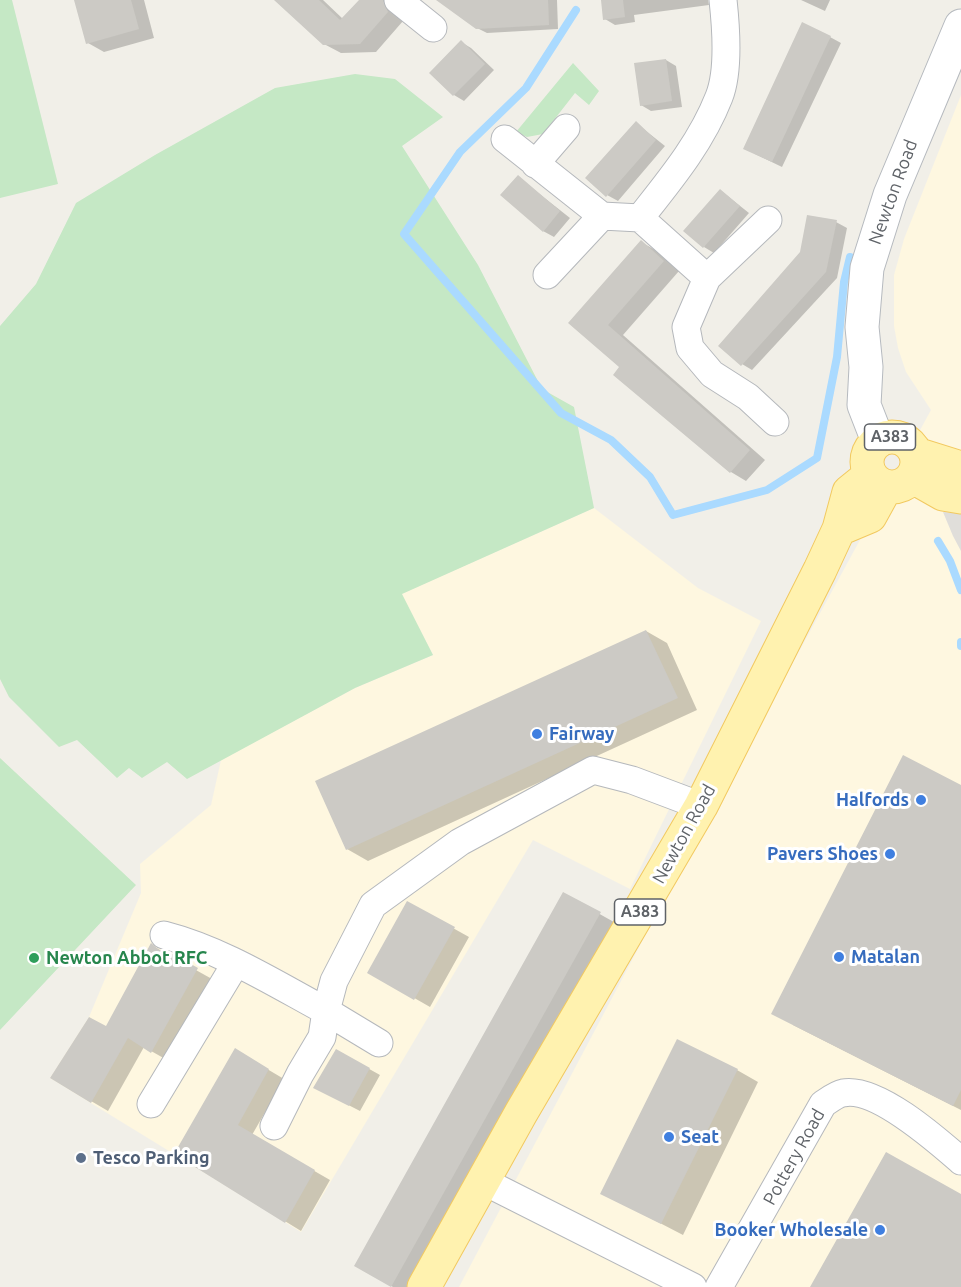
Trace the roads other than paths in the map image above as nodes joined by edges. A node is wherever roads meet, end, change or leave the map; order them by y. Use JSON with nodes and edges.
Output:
{"nodes":[{"id":1,"x":398,"y":0,"type":"edge"},
{"id":2,"x":723,"y":0,"type":"edge"},
{"id":3,"x":961,"y":26,"type":"edge"},
{"id":4,"x":433,"y":28,"type":"dead end"},
{"id":5,"x":566,"y":128,"type":"dead end"},
{"id":6,"x":505,"y":139,"type":"dead end"},
{"id":7,"x":535,"y":164,"type":"junction"},
{"id":8,"x":602,"y":216,"type":"junction"},
{"id":9,"x":640,"y":218,"type":"junction"},
{"id":10,"x":768,"y":220,"type":"dead end"},
{"id":11,"x":547,"y":275,"type":"dead end"},
{"id":12,"x":707,"y":278,"type":"junction"},
{"id":13,"x":775,"y":422,"type":"dead end"},
{"id":14,"x":894,"y":462,"type":"junction"},
{"id":15,"x":961,"y":468,"type":"edge"},
{"id":16,"x":961,"y":496,"type":"edge"},
{"id":17,"x":700,"y":806,"type":"junction"},
{"id":18,"x":164,"y":935,"type":"dead end"},
{"id":19,"x":236,"y":963,"type":"junction"},
{"id":20,"x":326,"y":1011,"type":"junction"},
{"id":21,"x":379,"y":1043,"type":"dead end"},
{"id":22,"x":152,"y":1104,"type":"dead end"},
{"id":23,"x":274,"y":1126,"type":"dead end"},
{"id":24,"x":961,"y":1161,"type":"edge"},
{"id":25,"x":483,"y":1180,"type":"junction"},
{"id":26,"x":424,"y":1287,"type":"edge"},
{"id":27,"x":693,"y":1287,"type":"edge"},
{"id":28,"x":719,"y":1287,"type":"edge"}],
"edges":[{"from":1,"to":4,"type":"street"},
{"from":2,"to":9,"type":"street"},
{"from":3,"to":14,"type":"main road","name":"Newton Road"},
{"from":5,"to":7,"type":"street"},
{"from":6,"to":7,"type":"street"},
{"from":7,"to":8,"type":"street"},
{"from":8,"to":9,"type":"street"},
{"from":8,"to":11,"type":"street"},
{"from":9,"to":12,"type":"street"},
{"from":10,"to":12,"type":"street"},
{"from":12,"to":13,"type":"street"},
{"from":14,"to":15,"type":"main road","number":"A383"},
{"from":14,"to":16,"type":"main road","number":"A383"},
{"from":14,"to":17,"type":"main road","name":"Newton Road","number":"A383"},
{"from":17,"to":20,"type":"street"},
{"from":17,"to":25,"type":"main road","name":"Newton Road","number":"A383"},
{"from":18,"to":19,"type":"street"},
{"from":19,"to":20,"type":"street"},
{"from":19,"to":22,"type":"street"},
{"from":20,"to":21,"type":"street"},
{"from":20,"to":23,"type":"street"},
{"from":24,"to":28,"type":"street","name":"Pottery Road"},
{"from":25,"to":26,"type":"main road","name":"Newton Road","number":"A383"},
{"from":25,"to":27,"type":"street"}]}
